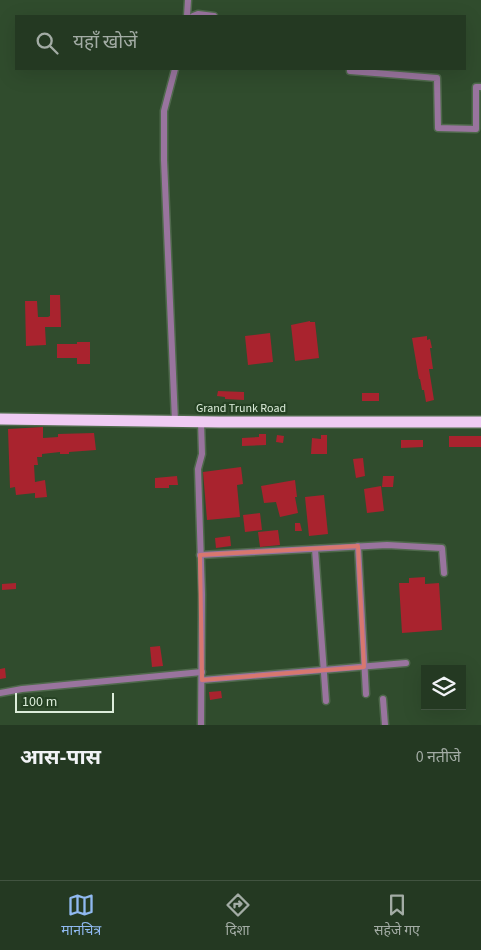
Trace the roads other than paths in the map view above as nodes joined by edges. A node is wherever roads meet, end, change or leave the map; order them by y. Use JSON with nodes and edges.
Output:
{"nodes":[{"id":1,"x":188,"y":0,"type":"edge"},
{"id":2,"x":187,"y":15,"type":"edge"},
{"id":3,"x":175,"y":70,"type":"edge"},
{"id":4,"x":350,"y":70,"type":"edge"},
{"id":5,"x":481,"y":87,"type":"edge"},
{"id":6,"x":0,"y":419,"type":"edge"},
{"id":7,"x":175,"y":421,"type":"junction"},
{"id":8,"x":202,"y":422,"type":"junction"},
{"id":9,"x":481,"y":422,"type":"edge"},
{"id":10,"x":358,"y":546,"type":"junction"},
{"id":11,"x":315,"y":549,"type":"junction"},
{"id":12,"x":200,"y":555,"type":"junction"},
{"id":13,"x":444,"y":573,"type":"dead end"},
{"id":14,"x":406,"y":663,"type":"dead end"},
{"id":15,"x":364,"y":666,"type":"junction"},
{"id":16,"x":324,"y":670,"type":"junction"},
{"id":17,"x":202,"y":672,"type":"junction"},
{"id":18,"x":202,"y":680,"type":"junction"},
{"id":19,"x":0,"y":693,"type":"edge"},
{"id":20,"x":366,"y":694,"type":"dead end"},
{"id":21,"x":383,"y":699,"type":"dead end"},
{"id":22,"x":326,"y":701,"type":"dead end"},
{"id":23,"x":202,"y":725,"type":"edge"},
{"id":24,"x":385,"y":725,"type":"edge"}],
"edges":[{"from":1,"to":2,"type":"street"},
{"from":3,"to":7,"type":"street"},
{"from":4,"to":5,"type":"street"},
{"from":6,"to":7,"type":"highway","name":"Grand Trunk Road"},
{"from":7,"to":8,"type":"highway","name":"Grand Trunk Road"},
{"from":8,"to":9,"type":"highway","name":"Grand Trunk Road"},
{"from":8,"to":12,"type":"street"},
{"from":10,"to":11,"type":"street"},
{"from":10,"to":13,"type":"street"},
{"from":10,"to":15,"type":"street"},
{"from":11,"to":12,"type":"street"},
{"from":11,"to":16,"type":"street"},
{"from":12,"to":17,"type":"street"},
{"from":14,"to":15,"type":"street"},
{"from":15,"to":16,"type":"street"},
{"from":15,"to":20,"type":"street"},
{"from":16,"to":18,"type":"street"},
{"from":16,"to":22,"type":"street"},
{"from":17,"to":18,"type":"street"},
{"from":17,"to":19,"type":"street"},
{"from":18,"to":23,"type":"street"},
{"from":21,"to":24,"type":"street"}]}
